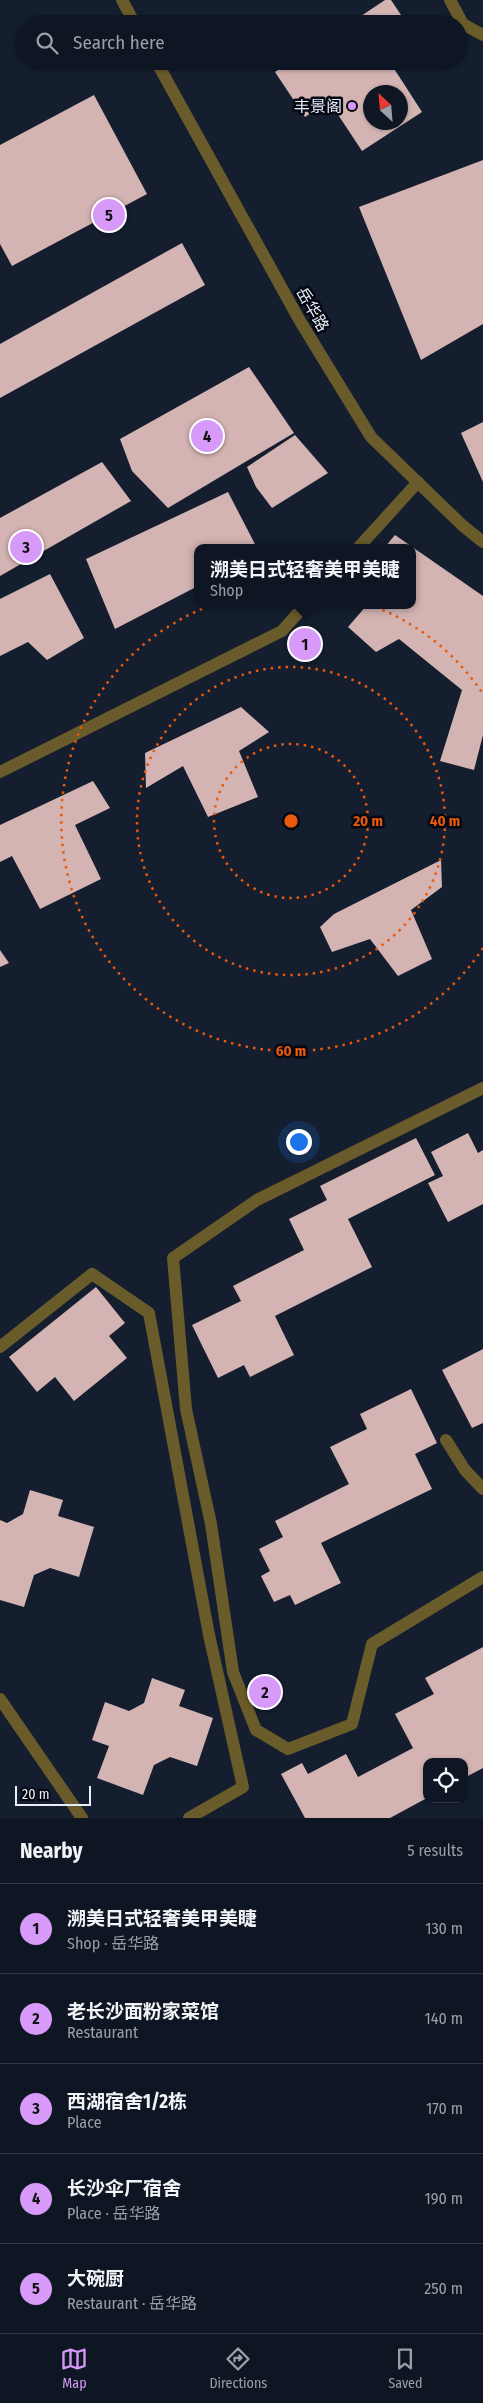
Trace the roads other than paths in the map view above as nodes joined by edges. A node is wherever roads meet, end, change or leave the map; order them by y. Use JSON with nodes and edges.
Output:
{"nodes":[{"id":1,"x":122,"y":0,"type":"edge"},
{"id":2,"x":450,"y":0,"type":"edge"},
{"id":3,"x":130,"y":15,"type":"edge"},
{"id":4,"x":458,"y":15,"type":"edge"},
{"id":5,"x":468,"y":27,"type":"edge"},
{"id":6,"x":483,"y":35,"type":"edge"},
{"id":7,"x":161,"y":70,"type":"edge"},
{"id":8,"x":418,"y":482,"type":"junction"},
{"id":9,"x":483,"y":542,"type":"edge"},
{"id":10,"x":362,"y":544,"type":"edge"},
{"id":11,"x":301,"y":609,"type":"edge"},
{"id":12,"x":0,"y":772,"type":"edge"},
{"id":13,"x":483,"y":1088,"type":"edge"},
{"id":14,"x":0,"y":1347,"type":"edge"},
{"id":15,"x":446,"y":1440,"type":"dead end"},
{"id":16,"x":483,"y":1489,"type":"edge"},
{"id":17,"x":483,"y":1577,"type":"edge"},
{"id":18,"x":0,"y":1699,"type":"edge"},
{"id":19,"x":82,"y":1818,"type":"edge"},
{"id":20,"x":190,"y":1818,"type":"edge"}],
"edges":[{"from":1,"to":3,"type":"street"},
{"from":2,"to":4,"type":"street"},
{"from":5,"to":6,"type":"street"},
{"from":7,"to":8,"type":"street","name":"岳华路"},
{"from":8,"to":9,"type":"street","name":"岳华路"},
{"from":8,"to":10,"type":"street"},
{"from":11,"to":12,"type":"street"},
{"from":13,"to":17,"type":"street"},
{"from":14,"to":20,"type":"street"},
{"from":15,"to":16,"type":"street"},
{"from":18,"to":19,"type":"street"}]}
